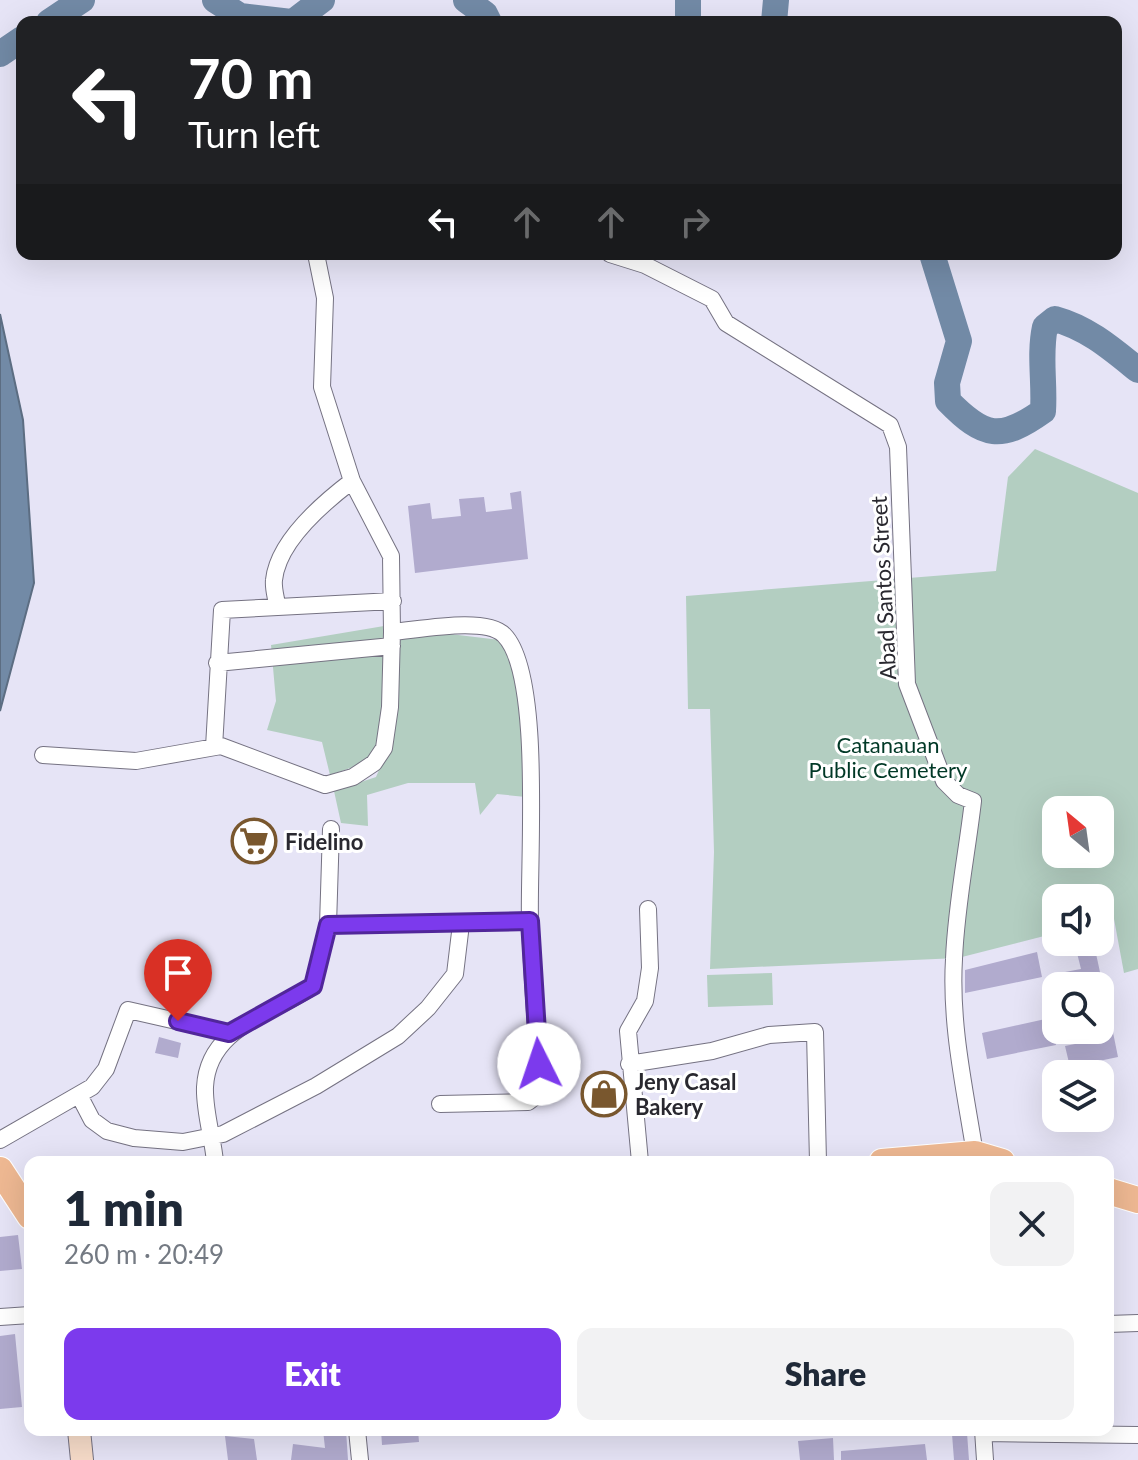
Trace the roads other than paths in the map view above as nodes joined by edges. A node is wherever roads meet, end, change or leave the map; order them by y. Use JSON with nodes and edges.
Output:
{"nodes":[{"id":1,"x":317,"y":260,"type":"edge"},
{"id":2,"x":629,"y":260,"type":"edge"},
{"id":3,"x":352,"y":481,"type":"junction"},
{"id":4,"x":393,"y":601,"type":"junction"},
{"id":5,"x":277,"y":605,"type":"junction"},
{"id":6,"x":392,"y":639,"type":"junction"},
{"id":7,"x":217,"y":663,"type":"junction"},
{"id":8,"x":214,"y":747,"type":"junction"},
{"id":9,"x":43,"y":755,"type":"dead end"},
{"id":10,"x":331,"y":829,"type":"dead end"},
{"id":11,"x":648,"y":909,"type":"dead end"},
{"id":12,"x":530,"y":921,"type":"junction"},
{"id":13,"x":461,"y":924,"type":"junction"},
{"id":14,"x":328,"y":925,"type":"junction"},
{"id":15,"x":229,"y":1033,"type":"junction"},
{"id":16,"x":629,"y":1064,"type":"junction"},
{"id":17,"x":80,"y":1097,"type":"junction"},
{"id":18,"x":440,"y":1104,"type":"dead end"},
{"id":19,"x":213,"y":1137,"type":"junction"},
{"id":20,"x":0,"y":1140,"type":"edge"},
{"id":21,"x":975,"y":1154,"type":"junction"},
{"id":22,"x":215,"y":1156,"type":"edge"},
{"id":23,"x":639,"y":1156,"type":"edge"},
{"id":24,"x":818,"y":1156,"type":"edge"},
{"id":25,"x":952,"y":1156,"type":"edge"},
{"id":26,"x":982,"y":1156,"type":"edge"},
{"id":27,"x":0,"y":1170,"type":"edge"},
{"id":28,"x":1114,"y":1193,"type":"edge"},
{"id":29,"x":1138,"y":1200,"type":"edge"},
{"id":30,"x":24,"y":1207,"type":"edge"},
{"id":31,"x":24,"y":1315,"type":"edge"},
{"id":32,"x":0,"y":1317,"type":"edge"},
{"id":33,"x":1138,"y":1323,"type":"edge"},
{"id":34,"x":1114,"y":1324,"type":"edge"},
{"id":35,"x":1114,"y":1434,"type":"edge"},
{"id":36,"x":1138,"y":1435,"type":"edge"},
{"id":37,"x":80,"y":1436,"type":"edge"},
{"id":38,"x":358,"y":1436,"type":"edge"},
{"id":39,"x":983,"y":1436,"type":"edge"},
{"id":40,"x":82,"y":1460,"type":"edge"},
{"id":41,"x":360,"y":1460,"type":"edge"},
{"id":42,"x":985,"y":1460,"type":"edge"}],
"edges":[{"from":1,"to":3,"type":"street"},
{"from":2,"to":21,"type":"street","name":"Abad Santos Street"},
{"from":3,"to":4,"type":"street"},
{"from":3,"to":5,"type":"street"},
{"from":4,"to":5,"type":"street"},
{"from":4,"to":6,"type":"street"},
{"from":5,"to":7,"type":"street"},
{"from":6,"to":7,"type":"street"},
{"from":6,"to":8,"type":"street"},
{"from":6,"to":12,"type":"street"},
{"from":7,"to":8,"type":"street"},
{"from":8,"to":9,"type":"street"},
{"from":10,"to":14,"type":"street"},
{"from":11,"to":16,"type":"street"},
{"from":12,"to":13,"type":"street"},
{"from":12,"to":18,"type":"street"},
{"from":13,"to":14,"type":"street"},
{"from":13,"to":19,"type":"street"},
{"from":14,"to":15,"type":"street"},
{"from":15,"to":17,"type":"street"},
{"from":15,"to":19,"type":"street"},
{"from":16,"to":23,"type":"street"},
{"from":16,"to":24,"type":"street"},
{"from":17,"to":19,"type":"street"},
{"from":17,"to":20,"type":"street"},
{"from":19,"to":22,"type":"street"},
{"from":21,"to":25,"type":"main road"},
{"from":21,"to":26,"type":"main road"},
{"from":27,"to":30,"type":"main road"},
{"from":28,"to":29,"type":"main road"},
{"from":31,"to":32,"type":"street"},
{"from":33,"to":34,"type":"street"},
{"from":35,"to":36,"type":"street"},
{"from":37,"to":40,"type":"street"},
{"from":38,"to":41,"type":"street"},
{"from":39,"to":42,"type":"street"}]}
